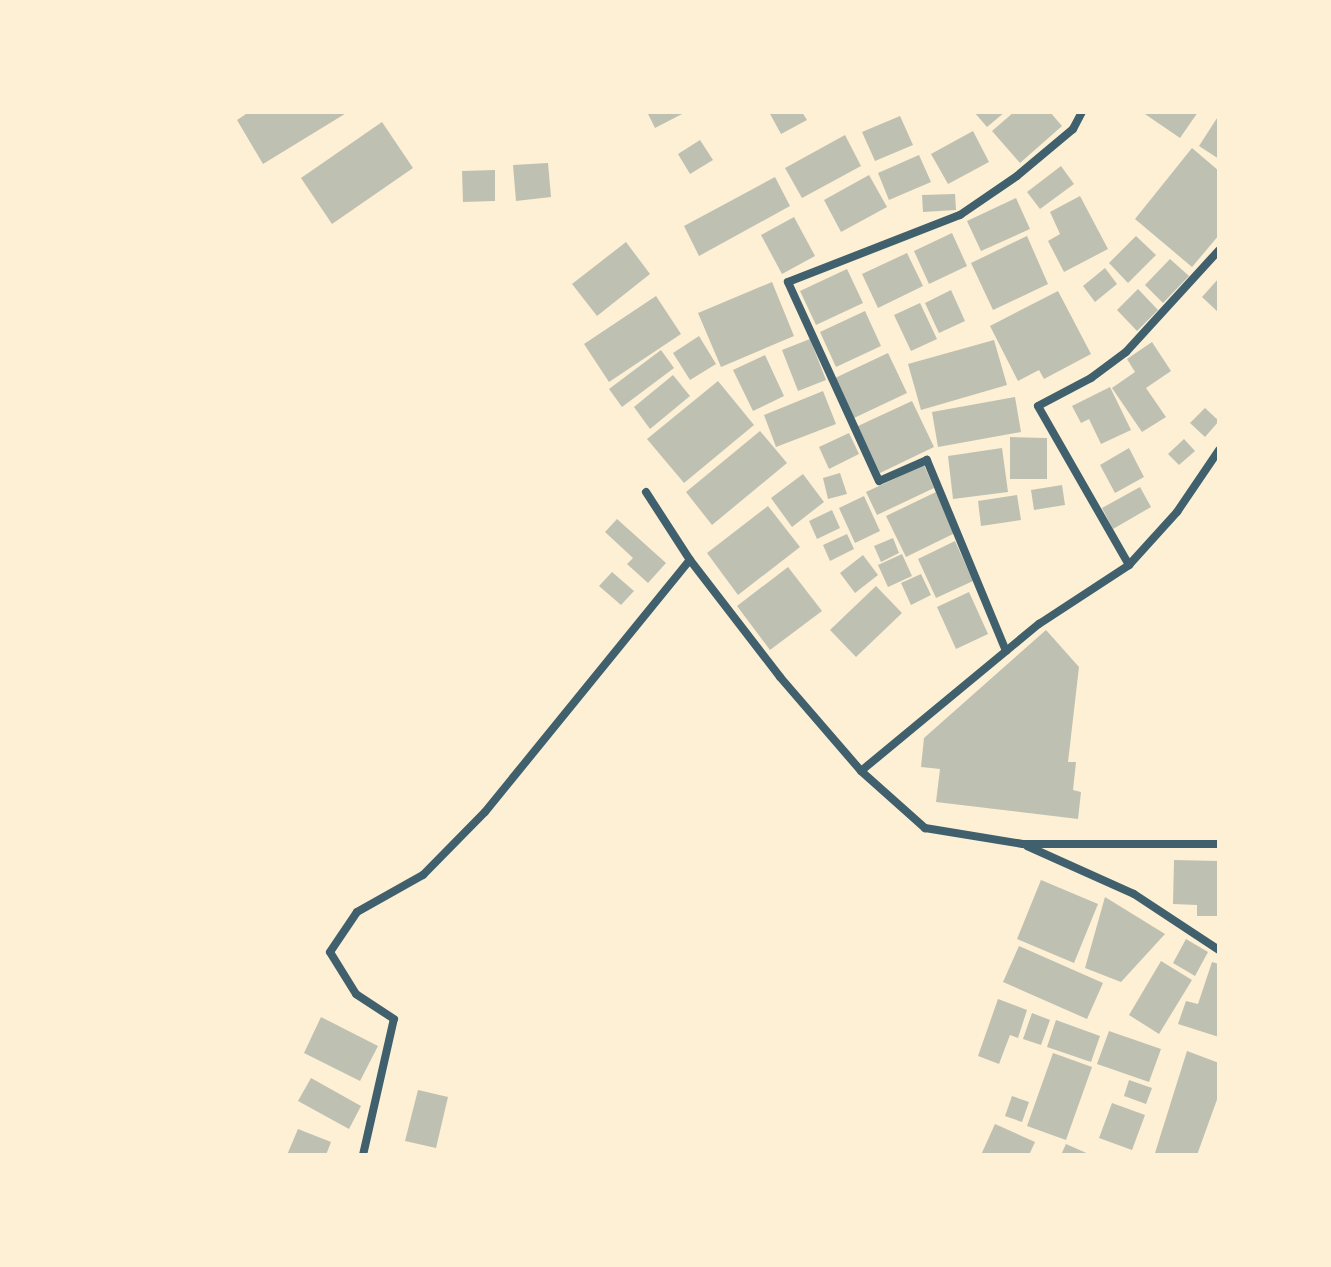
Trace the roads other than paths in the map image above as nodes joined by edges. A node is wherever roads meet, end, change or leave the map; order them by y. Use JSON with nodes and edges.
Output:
{"nodes":[{"id":1,"x":1082,"y":112,"type":"edge"},
{"id":2,"x":1219,"y":250,"type":"edge"},
{"id":3,"x":1219,"y":450,"type":"edge"},
{"id":4,"x":646,"y":492,"type":"dead end"},
{"id":5,"x":690,"y":560,"type":"junction"},
{"id":6,"x":1129,"y":565,"type":"junction"},
{"id":7,"x":1006,"y":651,"type":"junction"},
{"id":8,"x":861,"y":771,"type":"junction"},
{"id":9,"x":1023,"y":844,"type":"junction"},
{"id":10,"x":1219,"y":844,"type":"edge"},
{"id":11,"x":1219,"y":950,"type":"edge"},
{"id":12,"x":363,"y":1155,"type":"edge"}],
"edges":[{"from":1,"to":7,"type":"street"},
{"from":2,"to":6,"type":"street"},
{"from":3,"to":6,"type":"street"},
{"from":4,"to":5,"type":"street"},
{"from":5,"to":8,"type":"street"},
{"from":5,"to":12,"type":"street"},
{"from":6,"to":7,"type":"street"},
{"from":7,"to":8,"type":"street"},
{"from":8,"to":9,"type":"street"},
{"from":9,"to":10,"type":"street"},
{"from":9,"to":11,"type":"street"}]}
